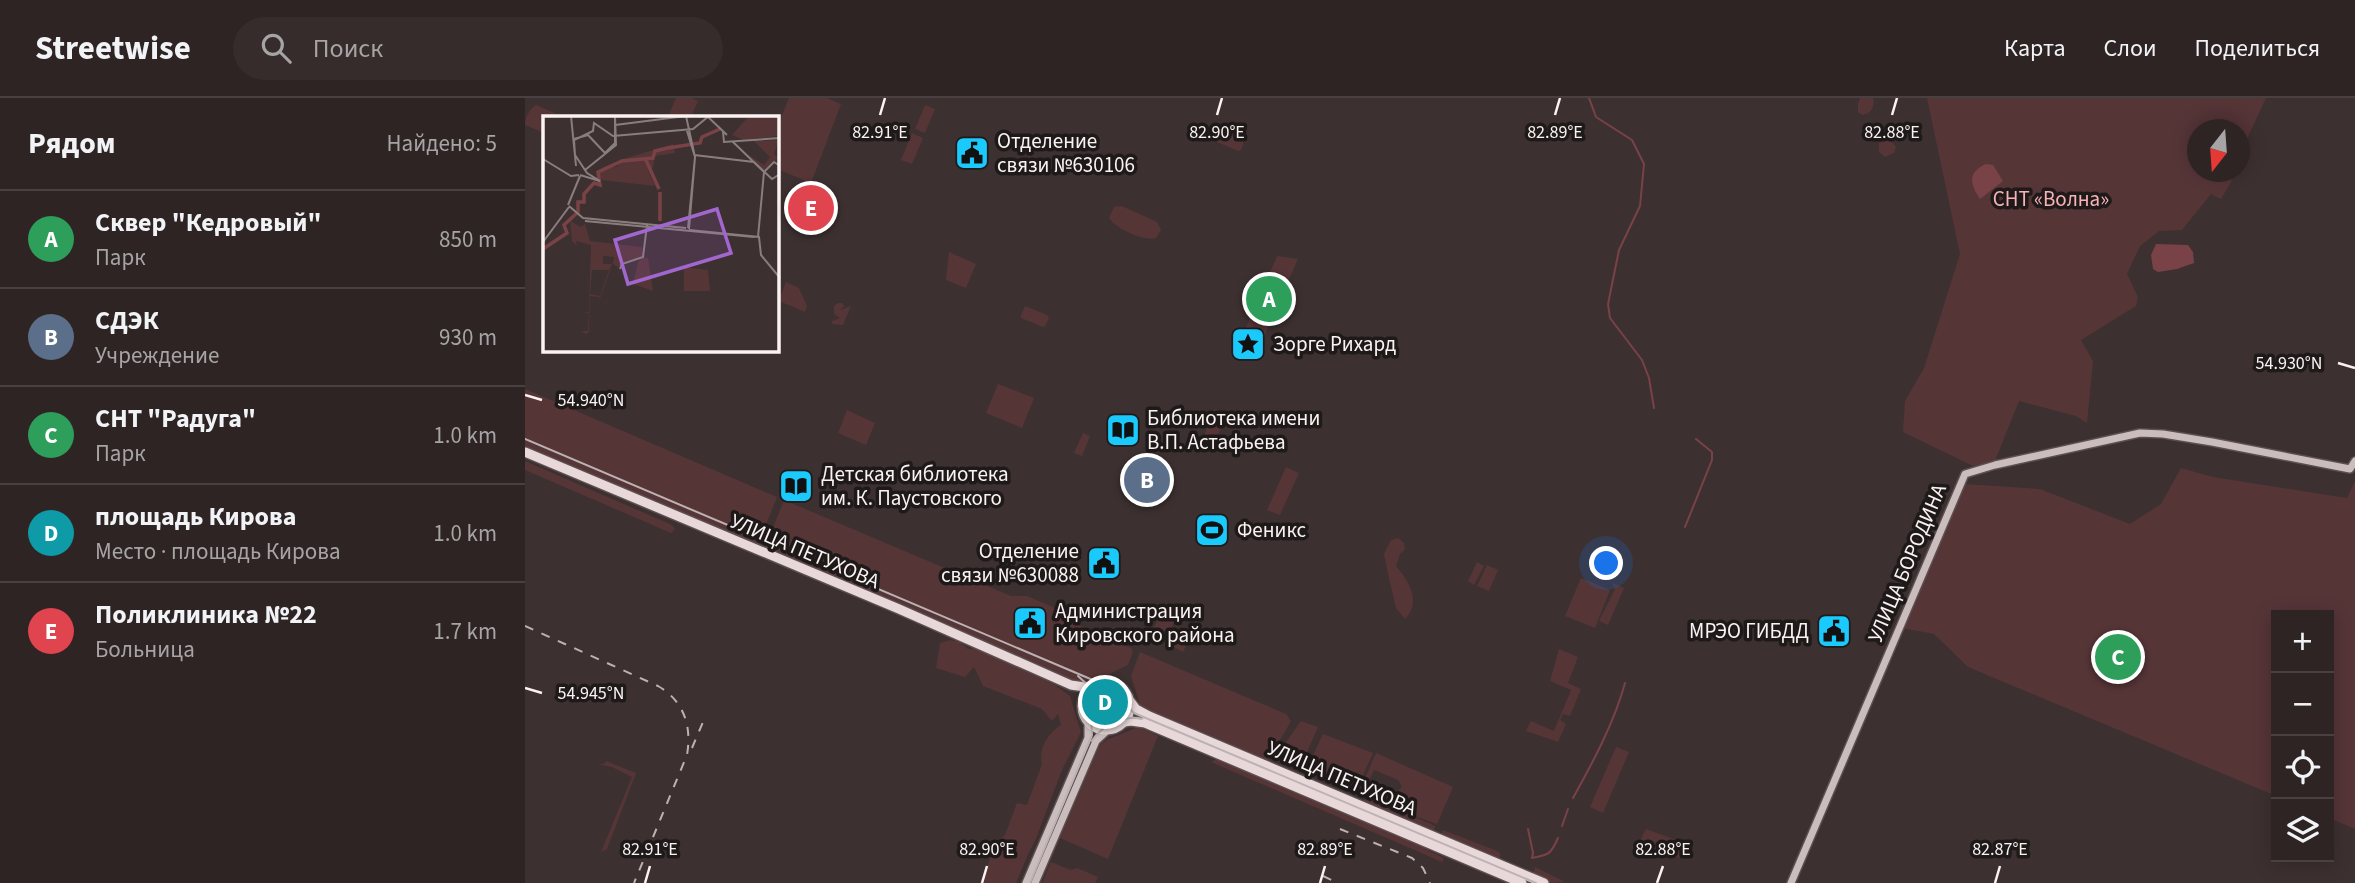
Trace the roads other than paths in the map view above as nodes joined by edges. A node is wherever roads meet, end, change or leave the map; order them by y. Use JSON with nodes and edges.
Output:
{"nodes":[{"id":1,"x":525,"y":452,"type":"edge"},
{"id":2,"x":2355,"y":461,"type":"edge"},
{"id":3,"x":1070,"y":685,"type":"junction"},
{"id":4,"x":1091,"y":688,"type":"junction"},
{"id":5,"x":1130,"y":701,"type":"junction"},
{"id":6,"x":1083,"y":702,"type":"junction"},
{"id":7,"x":1088,"y":722,"type":"junction"},
{"id":8,"x":1124,"y":722,"type":"junction"},
{"id":9,"x":1108,"y":730,"type":"junction"},
{"id":10,"x":1068,"y":795,"type":"junction"},
{"id":11,"x":1046,"y":847,"type":"junction"},
{"id":12,"x":1026,"y":883,"type":"edge"},
{"id":13,"x":1035,"y":883,"type":"edge"},
{"id":14,"x":1522,"y":883,"type":"edge"},
{"id":15,"x":1544,"y":883,"type":"edge"},
{"id":16,"x":1791,"y":883,"type":"edge"}],
"edges":[{"from":1,"to":3,"type":"highway","name":"УЛИЦА ПЕТУХОВА"},
{"from":2,"to":16,"type":"main road","name":"УЛИЦА БОРОДИНА"},
{"from":3,"to":4,"type":"highway"},
{"from":3,"to":6,"type":"highway"},
{"from":4,"to":5,"type":"highway"},
{"from":4,"to":6,"type":"highway"},
{"from":5,"to":8,"type":"highway"},
{"from":5,"to":15,"type":"highway","name":"УЛИЦА ПЕТУХОВА"},
{"from":6,"to":7,"type":"highway"},
{"from":7,"to":9,"type":"highway"},
{"from":7,"to":10,"type":"main road"},
{"from":8,"to":9,"type":"highway"},
{"from":8,"to":14,"type":"highway","name":"УЛИЦА ПЕТУХОВА"},
{"from":9,"to":10,"type":"main road"},
{"from":10,"to":11,"type":"main road"},
{"from":11,"to":12,"type":"main road"},
{"from":11,"to":13,"type":"main road"}]}
